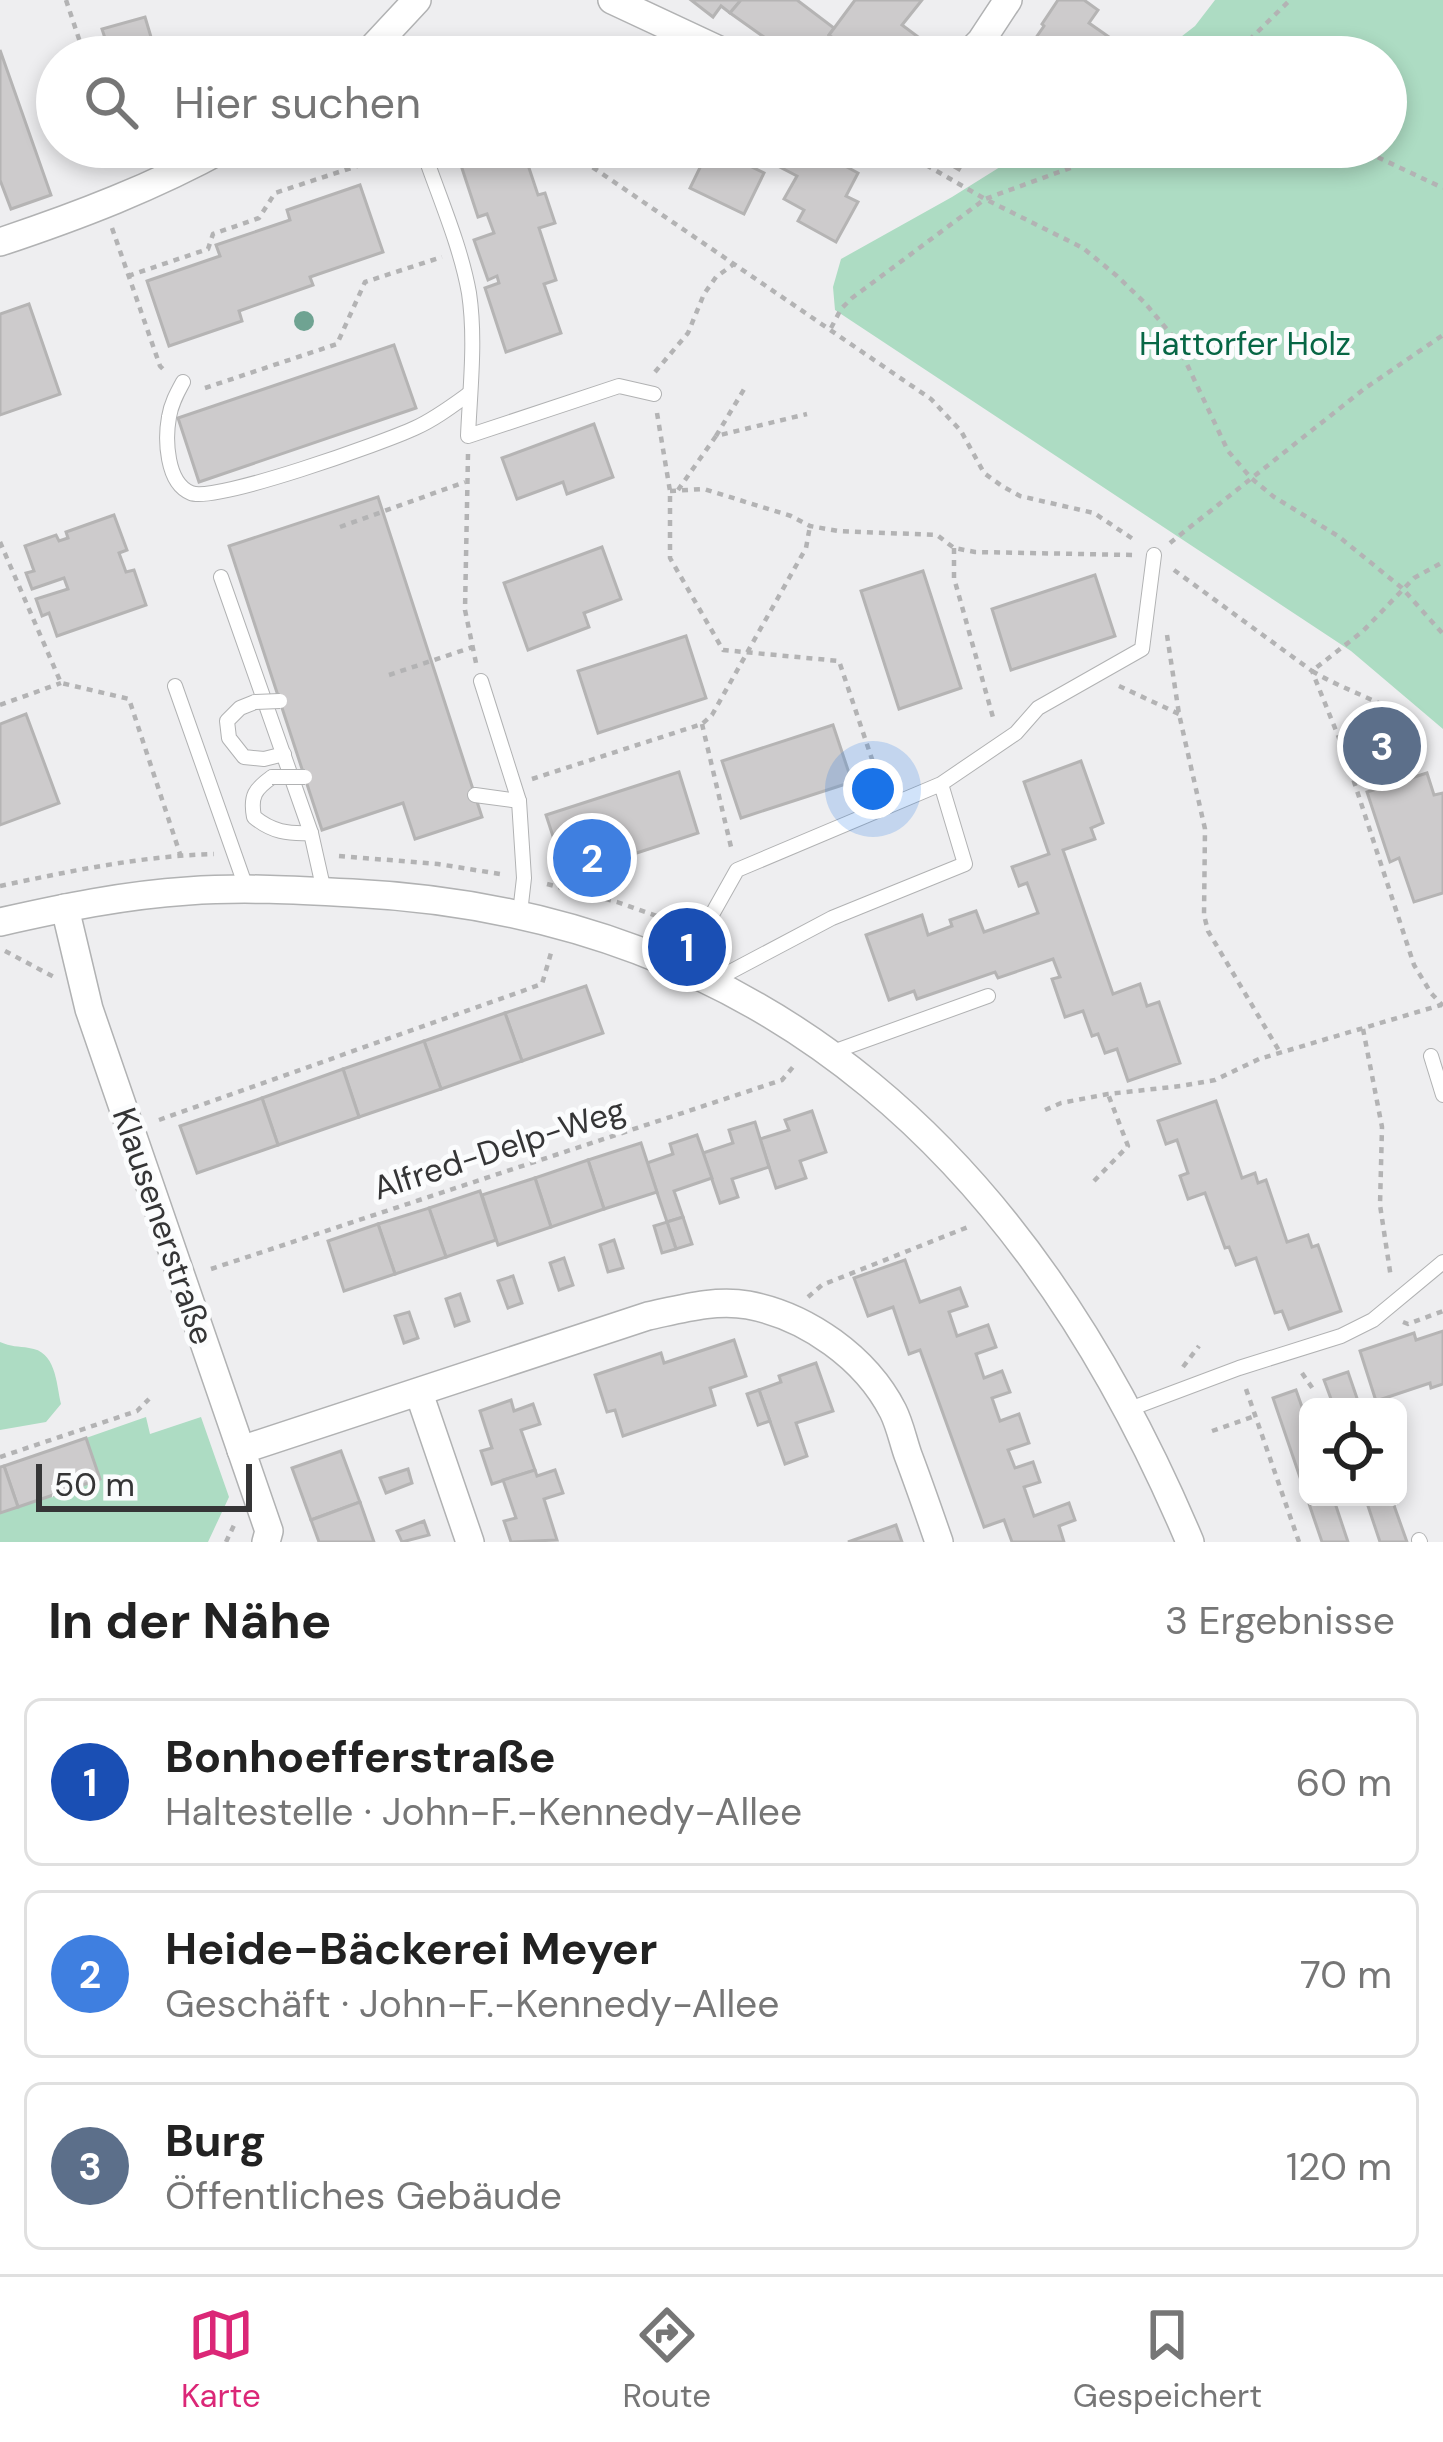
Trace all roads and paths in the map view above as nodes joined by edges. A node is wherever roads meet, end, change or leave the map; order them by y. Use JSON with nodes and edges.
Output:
{"nodes":[{"id":1,"x":66,"y":0,"type":"edge"},
{"id":2,"x":417,"y":0,"type":"edge"},
{"id":3,"x":611,"y":0,"type":"edge"},
{"id":4,"x":1008,"y":0,"type":"edge"},
{"id":5,"x":1290,"y":0,"type":"edge"},
{"id":6,"x":78,"y":36,"type":"edge"},
{"id":7,"x":384,"y":36,"type":"edge"},
{"id":8,"x":689,"y":36,"type":"edge"},
{"id":9,"x":984,"y":36,"type":"edge"},
{"id":10,"x":1253,"y":36,"type":"edge"},
{"id":11,"x":187,"y":168,"type":"edge"},
{"id":12,"x":353,"y":168,"type":"edge"},
{"id":13,"x":426,"y":168,"type":"edge"},
{"id":14,"x":593,"y":168,"type":"edge"},
{"id":15,"x":931,"y":168,"type":"edge"},
{"id":16,"x":1071,"y":168,"type":"edge"},
{"id":17,"x":1401,"y":168,"type":"edge"},
{"id":18,"x":1443,"y":188,"type":"edge"},
{"id":19,"x":985,"y":199,"type":"junction"},
{"id":20,"x":104,"y":205,"type":"junction"},
{"id":21,"x":0,"y":242,"type":"edge"},
{"id":22,"x":458,"y":252,"type":"junction"},
{"id":23,"x":734,"y":264,"type":"junction"},
{"id":24,"x":128,"y":276,"type":"junction"},
{"id":25,"x":830,"y":330,"type":"junction"},
{"id":26,"x":1443,"y":334,"type":"edge"},
{"id":27,"x":183,"y":382,"type":"junction"},
{"id":28,"x":746,"y":386,"type":"dead end"},
{"id":29,"x":470,"y":393,"type":"junction"},
{"id":30,"x":654,"y":394,"type":"junction"},
{"id":31,"x":807,"y":414,"type":"dead end"},
{"id":32,"x":468,"y":436,"type":"junction"},
{"id":33,"x":716,"y":436,"type":"junction"},
{"id":34,"x":1250,"y":478,"type":"junction"},
{"id":35,"x":467,"y":481,"type":"junction"},
{"id":36,"x":674,"y":490,"type":"junction"},
{"id":37,"x":810,"y":526,"type":"junction"},
{"id":38,"x":340,"y":527,"type":"dead end"},
{"id":39,"x":0,"y":542,"type":"edge"},
{"id":40,"x":953,"y":548,"type":"junction"},
{"id":41,"x":1154,"y":555,"type":"junction"},
{"id":42,"x":1443,"y":562,"type":"edge"},
{"id":43,"x":221,"y":577,"type":"dead end"},
{"id":44,"x":1402,"y":588,"type":"junction"},
{"id":45,"x":1165,"y":623,"type":"dead end"},
{"id":46,"x":1443,"y":634,"type":"edge"},
{"id":47,"x":472,"y":647,"type":"junction"},
{"id":48,"x":748,"y":651,"type":"junction"},
{"id":49,"x":1312,"y":671,"type":"junction"},
{"id":50,"x":389,"y":675,"type":"dead end"},
{"id":51,"x":1096,"y":676,"type":"junction"},
{"id":52,"x":482,"y":681,"type":"joint"},
{"id":53,"x":62,"y":683,"type":"junction"},
{"id":54,"x":176,"y":686,"type":"dead end"},
{"id":55,"x":280,"y":701,"type":"dead end"},
{"id":56,"x":0,"y":705,"type":"edge"},
{"id":57,"x":1179,"y":714,"type":"junction"},
{"id":58,"x":1403,"y":717,"type":"dead end"},
{"id":59,"x":702,"y":724,"type":"junction"},
{"id":60,"x":1000,"y":744,"type":"junction"},
{"id":61,"x":284,"y":754,"type":"junction"},
{"id":62,"x":305,"y":776,"type":"dead end"},
{"id":63,"x":941,"y":784,"type":"junction"},
{"id":64,"x":515,"y":785,"type":"junction"},
{"id":65,"x":475,"y":795,"type":"dead end"},
{"id":66,"x":519,"y":801,"type":"junction"},
{"id":67,"x":888,"y":806,"type":"junction"},
{"id":68,"x":311,"y":833,"type":"junction"},
{"id":69,"x":737,"y":870,"type":"junction"},
{"id":70,"x":193,"y":890,"type":"junction"},
{"id":71,"x":247,"y":890,"type":"junction"},
{"id":72,"x":324,"y":891,"type":"junction"},
{"id":73,"x":65,"y":908,"type":"junction"},
{"id":74,"x":520,"y":914,"type":"junction"},
{"id":75,"x":0,"y":922,"type":"edge"},
{"id":76,"x":559,"y":924,"type":"junction"},
{"id":77,"x":713,"y":981,"type":"junction"},
{"id":78,"x":988,"y":996,"type":"dead end"},
{"id":79,"x":1442,"y":1006,"type":"edge"},
{"id":80,"x":1363,"y":1029,"type":"junction"},
{"id":81,"x":823,"y":1047,"type":"junction"},
{"id":82,"x":1281,"y":1054,"type":"junction"},
{"id":83,"x":1431,"y":1056,"type":"dead end"},
{"id":84,"x":1108,"y":1094,"type":"junction"},
{"id":85,"x":1443,"y":1094,"type":"edge"},
{"id":86,"x":1045,"y":1111,"type":"dead end"},
{"id":87,"x":131,"y":1130,"type":"junction"},
{"id":88,"x":1094,"y":1181,"type":"dead end"},
{"id":89,"x":1000,"y":1214,"type":"junction"},
{"id":90,"x":1443,"y":1262,"type":"edge"},
{"id":91,"x":182,"y":1279,"type":"junction"},
{"id":92,"x":1395,"y":1304,"type":"junction"},
{"id":93,"x":1443,"y":1312,"type":"edge"},
{"id":94,"x":785,"y":1316,"type":"junction"},
{"id":95,"x":1239,"y":1368,"type":"junction"},
{"id":96,"x":419,"y":1393,"type":"junction"},
{"id":97,"x":149,"y":1399,"type":"dead end"},
{"id":98,"x":1127,"y":1410,"type":"junction"},
{"id":99,"x":1256,"y":1416,"type":"junction"},
{"id":100,"x":1212,"y":1431,"type":"dead end"},
{"id":101,"x":42,"y":1443,"type":"junction"},
{"id":102,"x":241,"y":1450,"type":"junction"},
{"id":103,"x":45,"y":1452,"type":"dead end"},
{"id":104,"x":0,"y":1457,"type":"edge"},
{"id":105,"x":266,"y":1542,"type":"edge"},
{"id":106,"x":470,"y":1542,"type":"edge"},
{"id":107,"x":939,"y":1542,"type":"edge"},
{"id":108,"x":1190,"y":1542,"type":"edge"},
{"id":109,"x":1299,"y":1542,"type":"edge"}],
"edges":[{"from":1,"to":6,"type":"path"},
{"from":2,"to":7,"type":"street"},
{"from":3,"to":8,"type":"street"},
{"from":4,"to":9,"type":"street"},
{"from":5,"to":10,"type":"path"},
{"from":11,"to":20,"type":"street"},
{"from":12,"to":24,"type":"path"},
{"from":13,"to":22,"type":"lane"},
{"from":14,"to":23,"type":"path"},
{"from":15,"to":19,"type":"path"},
{"from":16,"to":19,"type":"path"},
{"from":17,"to":18,"type":"path"},
{"from":19,"to":25,"type":"path"},
{"from":19,"to":34,"type":"path"},
{"from":20,"to":21,"type":"street"},
{"from":20,"to":24,"type":"path"},
{"from":22,"to":27,"type":"path"},
{"from":22,"to":29,"type":"lane"},
{"from":23,"to":25,"type":"path"},
{"from":23,"to":30,"type":"path"},
{"from":24,"to":27,"type":"path"},
{"from":25,"to":41,"type":"path"},
{"from":26,"to":34,"type":"path"},
{"from":27,"to":29,"type":"lane"},
{"from":28,"to":33,"type":"path"},
{"from":29,"to":32,"type":"lane"},
{"from":30,"to":32,"type":"lane"},
{"from":30,"to":36,"type":"path"},
{"from":31,"to":33,"type":"path"},
{"from":32,"to":35,"type":"path"},
{"from":33,"to":36,"type":"path"},
{"from":34,"to":41,"type":"path"},
{"from":34,"to":44,"type":"path"},
{"from":35,"to":38,"type":"path"},
{"from":35,"to":47,"type":"path"},
{"from":36,"to":37,"type":"path"},
{"from":36,"to":48,"type":"path"},
{"from":37,"to":40,"type":"path"},
{"from":37,"to":48,"type":"path"},
{"from":39,"to":53,"type":"path"},
{"from":40,"to":41,"type":"path"},
{"from":40,"to":60,"type":"path"},
{"from":41,"to":49,"type":"path"},
{"from":41,"to":51,"type":"lane"},
{"from":42,"to":44,"type":"path"},
{"from":43,"to":61,"type":"lane"},
{"from":44,"to":46,"type":"path"},
{"from":44,"to":49,"type":"path"},
{"from":45,"to":57,"type":"path"},
{"from":47,"to":50,"type":"path"},
{"from":47,"to":52,"type":"path"},
{"from":48,"to":59,"type":"path"},
{"from":48,"to":67,"type":"path"},
{"from":49,"to":58,"type":"path"},
{"from":49,"to":79,"type":"path"},
{"from":51,"to":57,"type":"path"},
{"from":51,"to":60,"type":"lane"},
{"from":52,"to":64,"type":"lane"},
{"from":53,"to":56,"type":"path"},
{"from":53,"to":70,"type":"path"},
{"from":54,"to":71,"type":"lane"},
{"from":55,"to":61,"type":"lane","bridge":true},
{"from":57,"to":82,"type":"path"},
{"from":59,"to":64,"type":"path"},
{"from":59,"to":69,"type":"path"},
{"from":60,"to":63,"type":"lane"},
{"from":61,"to":68,"type":"lane"},
{"from":62,"to":68,"type":"lane","bridge":true},
{"from":63,"to":67,"type":"lane"},
{"from":63,"to":77,"type":"lane"},
{"from":64,"to":66,"type":"lane"},
{"from":65,"to":66,"type":"lane"},
{"from":66,"to":74,"type":"lane"},
{"from":67,"to":69,"type":"lane"},
{"from":68,"to":72,"type":"lane"},
{"from":69,"to":77,"type":"lane"},
{"from":70,"to":71,"type":"street"},
{"from":70,"to":73,"type":"street"},
{"from":71,"to":72,"type":"street"},
{"from":72,"to":74,"type":"street"},
{"from":73,"to":75,"type":"street"},
{"from":73,"to":87,"type":"street","name":"Klausenerstraße"},
{"from":74,"to":76,"type":"street"},
{"from":76,"to":77,"type":"street"},
{"from":76,"to":87,"type":"path"},
{"from":77,"to":81,"type":"street"},
{"from":78,"to":81,"type":"lane"},
{"from":79,"to":80,"type":"path"},
{"from":80,"to":82,"type":"path"},
{"from":80,"to":92,"type":"path"},
{"from":81,"to":89,"type":"street"},
{"from":81,"to":91,"type":"path","name":"Alfred-Delp-Weg"},
{"from":82,"to":84,"type":"path"},
{"from":83,"to":85,"type":"lane"},
{"from":84,"to":86,"type":"path"},
{"from":84,"to":88,"type":"path"},
{"from":87,"to":91,"type":"street","name":"Klausenerstraße"},
{"from":89,"to":94,"type":"path"},
{"from":89,"to":98,"type":"street"},
{"from":90,"to":92,"type":"lane"},
{"from":91,"to":102,"type":"street","name":"Klausenerstraße"},
{"from":92,"to":93,"type":"path"},
{"from":92,"to":95,"type":"lane"},
{"from":94,"to":96,"type":"street"},
{"from":94,"to":107,"type":"street"},
{"from":95,"to":98,"type":"lane"},
{"from":95,"to":99,"type":"path"},
{"from":96,"to":102,"type":"street"},
{"from":96,"to":106,"type":"street"},
{"from":97,"to":101,"type":"path"},
{"from":98,"to":108,"type":"street"},
{"from":99,"to":100,"type":"path"},
{"from":99,"to":109,"type":"path"},
{"from":101,"to":103,"type":"path"},
{"from":101,"to":104,"type":"path"},
{"from":102,"to":105,"type":"street","name":"Klausenerstraße"}]}
